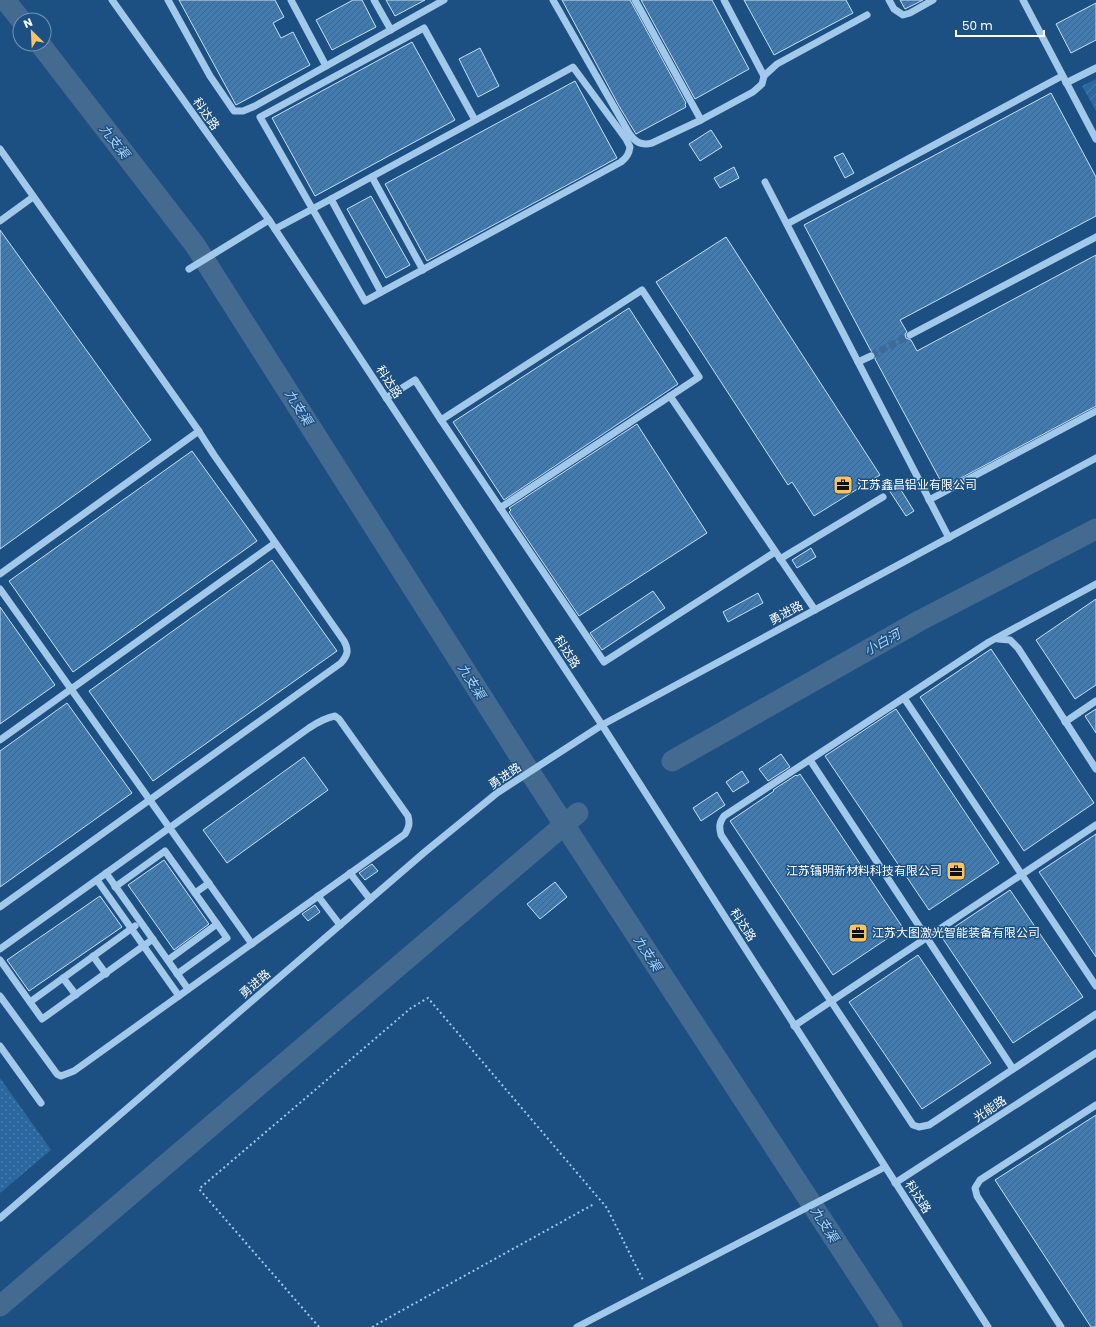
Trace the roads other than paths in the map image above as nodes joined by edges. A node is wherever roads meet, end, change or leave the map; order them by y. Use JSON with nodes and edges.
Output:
{"nodes":[{"id":1,"x":112,"y":0,"type":"edge"},
{"id":2,"x":168,"y":0,"type":"edge"},
{"id":3,"x":290,"y":0,"type":"edge"},
{"id":4,"x":374,"y":0,"type":"edge"},
{"id":5,"x":444,"y":0,"type":"edge"},
{"id":6,"x":553,"y":0,"type":"edge"},
{"id":7,"x":635,"y":0,"type":"edge"},
{"id":8,"x":724,"y":0,"type":"edge"},
{"id":9,"x":889,"y":0,"type":"edge"},
{"id":10,"x":933,"y":0,"type":"edge"},
{"id":11,"x":1023,"y":0,"type":"edge"},
{"id":12,"x":867,"y":15,"type":"dead end"},
{"id":13,"x":391,"y":30,"type":"junction"},
{"id":14,"x":326,"y":66,"type":"junction"},
{"id":15,"x":1096,"y":68,"type":"edge"},
{"id":16,"x":764,"y":76,"type":"junction"},
{"id":17,"x":1062,"y":76,"type":"junction"},
{"id":18,"x":1066,"y":83,"type":"junction"},
{"id":19,"x":475,"y":120,"type":"junction"},
{"id":20,"x":701,"y":120,"type":"junction"},
{"id":21,"x":1096,"y":139,"type":"edge"},
{"id":22,"x":0,"y":149,"type":"edge"},
{"id":23,"x":372,"y":177,"type":"junction"},
{"id":24,"x":765,"y":182,"type":"dead end"},
{"id":25,"x":33,"y":196,"type":"junction"},
{"id":26,"x":331,"y":199,"type":"junction"},
{"id":27,"x":311,"y":209,"type":"junction"},
{"id":28,"x":269,"y":220,"type":"junction"},
{"id":29,"x":0,"y":221,"type":"edge"},
{"id":30,"x":787,"y":224,"type":"junction"},
{"id":31,"x":275,"y":229,"type":"junction"},
{"id":32,"x":1096,"y":237,"type":"edge"},
{"id":33,"x":189,"y":269,"type":"dead end"},
{"id":34,"x":423,"y":270,"type":"junction"},
{"id":35,"x":381,"y":292,"type":"junction"},
{"id":36,"x":910,"y":335,"type":"tunnel mouth"},
{"id":37,"x":871,"y":356,"type":"tunnel mouth"},
{"id":38,"x":858,"y":362,"type":"junction"},
{"id":39,"x":670,"y":396,"type":"junction"},
{"id":40,"x":386,"y":398,"type":"junction"},
{"id":41,"x":1096,"y":411,"type":"edge"},
{"id":42,"x":441,"y":420,"type":"junction"},
{"id":43,"x":199,"y":432,"type":"junction"},
{"id":44,"x":1096,"y":458,"type":"edge"},
{"id":45,"x":883,"y":497,"type":"dead end"},
{"id":46,"x":929,"y":500,"type":"junction"},
{"id":47,"x":500,"y":508,"type":"junction"},
{"id":48,"x":949,"y":538,"type":"junction"},
{"id":49,"x":275,"y":542,"type":"junction"},
{"id":50,"x":775,"y":552,"type":"junction"},
{"id":51,"x":780,"y":559,"type":"junction"},
{"id":52,"x":0,"y":574,"type":"edge"},
{"id":53,"x":1096,"y":584,"type":"edge"},
{"id":54,"x":0,"y":589,"type":"edge"},
{"id":55,"x":815,"y":610,"type":"junction"},
{"id":56,"x":998,"y":639,"type":"junction"},
{"id":57,"x":71,"y":689,"type":"junction"},
{"id":58,"x":904,"y":698,"type":"junction"},
{"id":59,"x":1096,"y":701,"type":"edge"},
{"id":60,"x":1065,"y":722,"type":"junction"},
{"id":61,"x":602,"y":725,"type":"junction"},
{"id":62,"x":0,"y":740,"type":"edge"},
{"id":63,"x":810,"y":760,"type":"junction"},
{"id":64,"x":1096,"y":769,"type":"edge"},
{"id":65,"x":150,"y":800,"type":"junction"},
{"id":66,"x":1096,"y":825,"type":"edge"},
{"id":67,"x":170,"y":828,"type":"junction"},
{"id":68,"x":106,"y":873,"type":"junction"},
{"id":69,"x":350,"y":874,"type":"junction"},
{"id":70,"x":1022,"y":874,"type":"junction"},
{"id":71,"x":97,"y":880,"type":"junction"},
{"id":72,"x":209,"y":883,"type":"junction"},
{"id":73,"x":115,"y":887,"type":"junction"},
{"id":74,"x":195,"y":893,"type":"junction"},
{"id":75,"x":318,"y":896,"type":"junction"},
{"id":76,"x":370,"y":899,"type":"junction"},
{"id":77,"x":0,"y":907,"type":"edge"},
{"id":78,"x":141,"y":922,"type":"junction"},
{"id":79,"x":217,"y":924,"type":"junction"},
{"id":80,"x":340,"y":925,"type":"junction"},
{"id":81,"x":131,"y":929,"type":"junction"},
{"id":82,"x":926,"y":938,"type":"junction"},
{"id":83,"x":153,"y":940,"type":"junction"},
{"id":84,"x":252,"y":944,"type":"junction"},
{"id":85,"x":144,"y":946,"type":"junction"},
{"id":86,"x":0,"y":949,"type":"edge"},
{"id":87,"x":93,"y":956,"type":"junction"},
{"id":88,"x":0,"y":960,"type":"edge"},
{"id":89,"x":168,"y":960,"type":"junction"},
{"id":90,"x":106,"y":974,"type":"junction"},
{"id":91,"x":177,"y":974,"type":"junction"},
{"id":92,"x":63,"y":978,"type":"junction"},
{"id":93,"x":1096,"y":986,"type":"edge"},
{"id":94,"x":188,"y":989,"type":"junction"},
{"id":95,"x":76,"y":995,"type":"junction"},
{"id":96,"x":0,"y":996,"type":"edge"},
{"id":97,"x":179,"y":996,"type":"junction"},
{"id":98,"x":831,"y":1001,"type":"junction"},
{"id":99,"x":30,"y":1002,"type":"junction"},
{"id":100,"x":1096,"y":1014,"type":"edge"},
{"id":101,"x":794,"y":1026,"type":"junction"},
{"id":102,"x":0,"y":1046,"type":"edge"},
{"id":103,"x":1096,"y":1053,"type":"edge"},
{"id":104,"x":1013,"y":1069,"type":"junction"},
{"id":105,"x":41,"y":1103,"type":"dead end"},
{"id":106,"x":1096,"y":1105,"type":"edge"},
{"id":107,"x":885,"y":1167,"type":"junction"},
{"id":108,"x":895,"y":1183,"type":"junction"},
{"id":109,"x":0,"y":1218,"type":"edge"},
{"id":110,"x":577,"y":1327,"type":"edge"},
{"id":111,"x":988,"y":1327,"type":"edge"},
{"id":112,"x":1061,"y":1327,"type":"edge"}],
"edges":[{"from":1,"to":28,"type":"street","name":"科达路"},
{"from":2,"to":14,"type":"street"},
{"from":3,"to":14,"type":"street"},
{"from":4,"to":13,"type":"street"},
{"from":5,"to":13,"type":"street"},
{"from":6,"to":20,"type":"street"},
{"from":7,"to":20,"type":"street"},
{"from":8,"to":16,"type":"street"},
{"from":9,"to":10,"type":"street"},
{"from":11,"to":17,"type":"street"},
{"from":12,"to":16,"type":"street"},
{"from":13,"to":14,"type":"street"},
{"from":15,"to":18,"type":"street"},
{"from":16,"to":20,"type":"street"},
{"from":17,"to":18,"type":"street"},
{"from":17,"to":30,"type":"street"},
{"from":18,"to":21,"type":"street"},
{"from":19,"to":23,"type":"street"},
{"from":19,"to":27,"type":"street"},
{"from":19,"to":34,"type":"street"},
{"from":22,"to":25,"type":"street"},
{"from":23,"to":26,"type":"street"},
{"from":23,"to":34,"type":"street"},
{"from":24,"to":30,"type":"street"},
{"from":25,"to":29,"type":"street"},
{"from":25,"to":43,"type":"street"},
{"from":26,"to":27,"type":"street"},
{"from":26,"to":35,"type":"street"},
{"from":27,"to":31,"type":"street"},
{"from":27,"to":35,"type":"street"},
{"from":28,"to":31,"type":"street","name":"科达路"},
{"from":28,"to":33,"type":"street"},
{"from":30,"to":38,"type":"street"},
{"from":31,"to":40,"type":"street","name":"科达路"},
{"from":32,"to":36,"type":"street"},
{"from":34,"to":35,"type":"street"},
{"from":37,"to":38,"type":"street"},
{"from":38,"to":46,"type":"street"},
{"from":39,"to":42,"type":"street"},
{"from":39,"to":47,"type":"street"},
{"from":39,"to":50,"type":"street"},
{"from":40,"to":42,"type":"street"},
{"from":40,"to":61,"type":"street","name":"科达路"},
{"from":41,"to":46,"type":"street"},
{"from":42,"to":47,"type":"street"},
{"from":43,"to":49,"type":"street"},
{"from":43,"to":52,"type":"street"},
{"from":44,"to":48,"type":"street","name":"勇进路"},
{"from":45,"to":51,"type":"street"},
{"from":46,"to":48,"type":"street"},
{"from":47,"to":50,"type":"street"},
{"from":48,"to":55,"type":"street","name":"勇进路"},
{"from":49,"to":57,"type":"street"},
{"from":49,"to":65,"type":"street"},
{"from":50,"to":51,"type":"street"},
{"from":51,"to":55,"type":"street"},
{"from":53,"to":56,"type":"street"},
{"from":54,"to":57,"type":"street"},
{"from":55,"to":61,"type":"street","name":"勇进路"},
{"from":56,"to":58,"type":"street"},
{"from":56,"to":60,"type":"street"},
{"from":57,"to":62,"type":"street"},
{"from":57,"to":65,"type":"street"},
{"from":58,"to":63,"type":"street"},
{"from":58,"to":70,"type":"street"},
{"from":59,"to":60,"type":"street"},
{"from":60,"to":64,"type":"street"},
{"from":61,"to":76,"type":"street","name":"勇进路"},
{"from":61,"to":101,"type":"street","name":"科达路"},
{"from":63,"to":82,"type":"street"},
{"from":63,"to":98,"type":"street"},
{"from":65,"to":67,"type":"street"},
{"from":65,"to":77,"type":"street"},
{"from":66,"to":70,"type":"street"},
{"from":67,"to":68,"type":"street"},
{"from":67,"to":69,"type":"street"},
{"from":67,"to":72,"type":"street"},
{"from":68,"to":71,"type":"street"},
{"from":68,"to":73,"type":"street"},
{"from":69,"to":75,"type":"street"},
{"from":69,"to":76,"type":"street"},
{"from":70,"to":82,"type":"street"},
{"from":70,"to":93,"type":"street"},
{"from":71,"to":81,"type":"street"},
{"from":71,"to":86,"type":"street"},
{"from":72,"to":74,"type":"street"},
{"from":72,"to":84,"type":"street"},
{"from":73,"to":74,"type":"street"},
{"from":73,"to":78,"type":"street"},
{"from":74,"to":79,"type":"street"},
{"from":75,"to":80,"type":"street"},
{"from":75,"to":84,"type":"street"},
{"from":76,"to":80,"type":"street","name":"勇进路"},
{"from":78,"to":81,"type":"street"},
{"from":78,"to":83,"type":"street"},
{"from":79,"to":89,"type":"street"},
{"from":79,"to":91,"type":"street"},
{"from":80,"to":109,"type":"street","name":"勇进路"},
{"from":81,"to":85,"type":"street"},
{"from":81,"to":87,"type":"street"},
{"from":82,"to":98,"type":"street"},
{"from":82,"to":104,"type":"street"},
{"from":83,"to":85,"type":"street"},
{"from":83,"to":89,"type":"street"},
{"from":84,"to":94,"type":"street"},
{"from":85,"to":90,"type":"street"},
{"from":85,"to":97,"type":"street"},
{"from":87,"to":90,"type":"street"},
{"from":87,"to":92,"type":"street"},
{"from":88,"to":99,"type":"street"},
{"from":89,"to":91,"type":"street"},
{"from":90,"to":95,"type":"street"},
{"from":91,"to":94,"type":"street"},
{"from":92,"to":95,"type":"street"},
{"from":92,"to":99,"type":"street"},
{"from":94,"to":97,"type":"street"},
{"from":95,"to":99,"type":"street"},
{"from":96,"to":97,"type":"street"},
{"from":98,"to":101,"type":"street"},
{"from":98,"to":104,"type":"street"},
{"from":100,"to":104,"type":"street"},
{"from":101,"to":107,"type":"street","name":"科达路"},
{"from":102,"to":105,"type":"street"},
{"from":103,"to":108,"type":"street","name":"光能路"},
{"from":106,"to":112,"type":"street"},
{"from":107,"to":108,"type":"street","name":"科达路"},
{"from":107,"to":110,"type":"street"},
{"from":108,"to":111,"type":"street","name":"科达路"}]}
